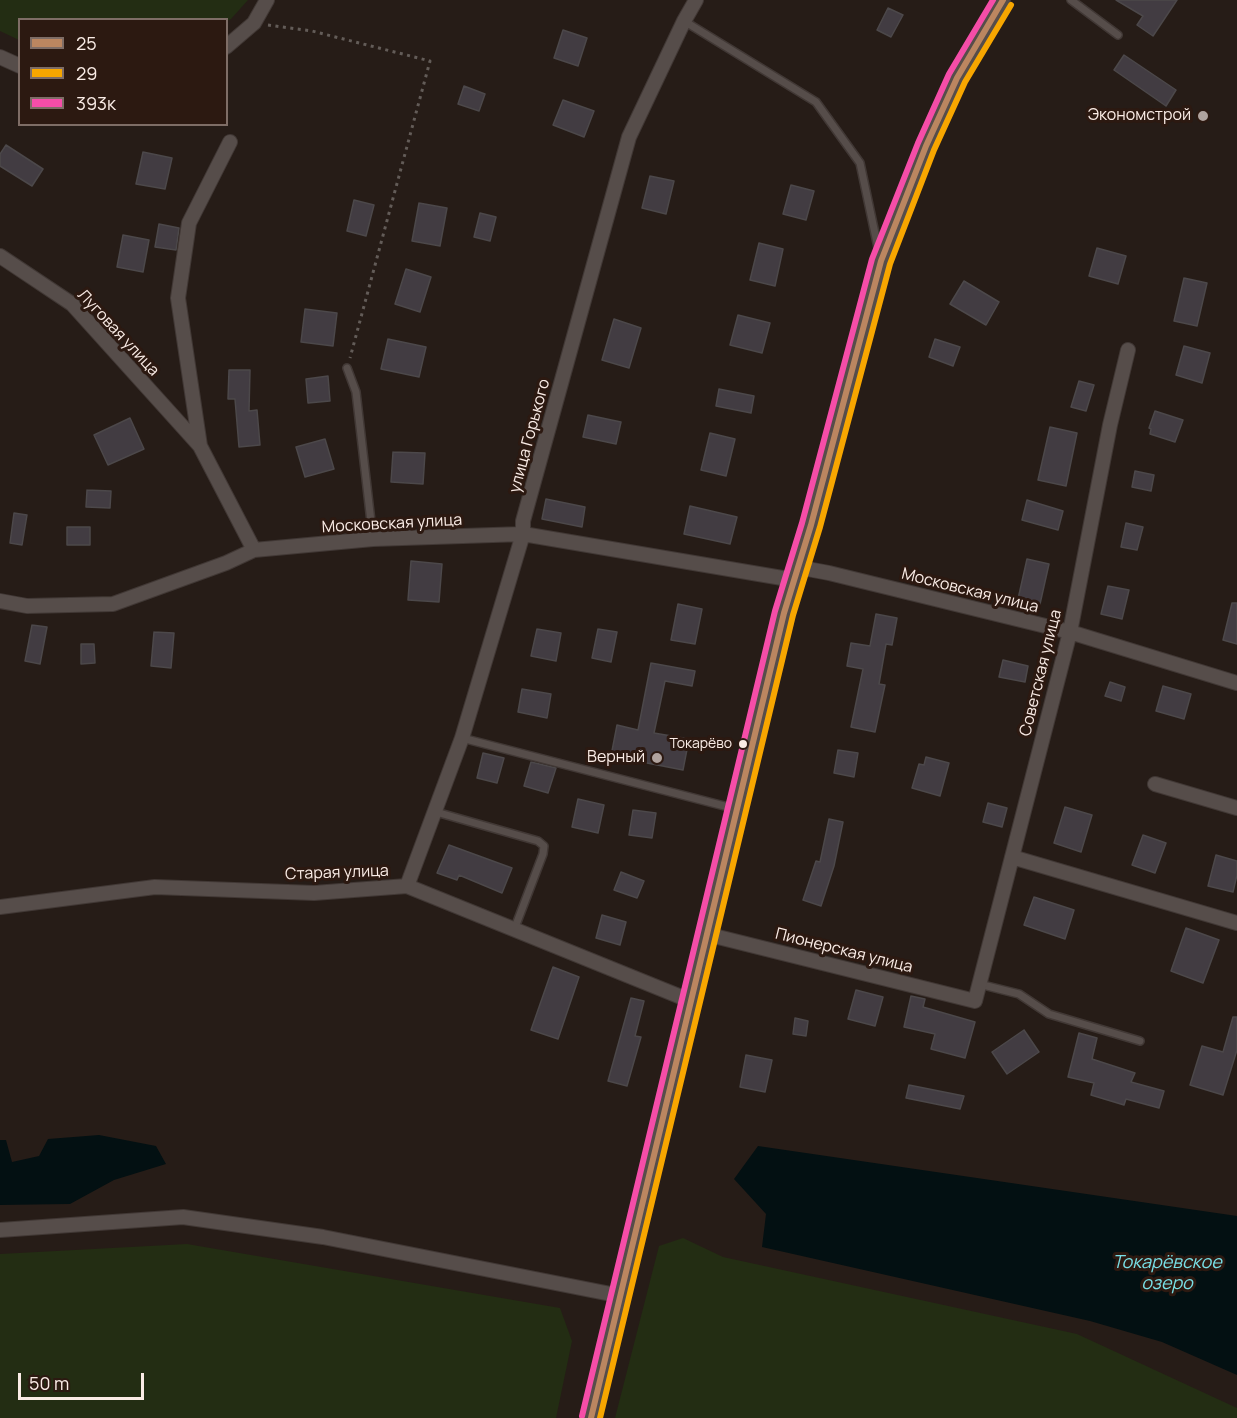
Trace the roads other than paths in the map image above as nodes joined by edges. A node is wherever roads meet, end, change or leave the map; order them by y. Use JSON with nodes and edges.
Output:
{"nodes":[{"id":1,"x":267,"y":0,"type":"edge"},
{"id":2,"x":696,"y":0,"type":"edge"},
{"id":3,"x":1003,"y":0,"type":"edge"},
{"id":4,"x":1071,"y":0,"type":"edge"},
{"id":5,"x":684,"y":21,"type":"junction"},
{"id":6,"x":1118,"y":35,"type":"dead end"},
{"id":7,"x":228,"y":45,"type":"edge"},
{"id":8,"x":0,"y":57,"type":"edge"},
{"id":9,"x":18,"y":65,"type":"edge"},
{"id":10,"x":230,"y":142,"type":"dead end"},
{"id":11,"x":0,"y":256,"type":"edge"},
{"id":12,"x":881,"y":261,"type":"junction"},
{"id":13,"x":1128,"y":350,"type":"dead end"},
{"id":14,"x":347,"y":368,"type":"road end"},
{"id":15,"x":200,"y":446,"type":"junction"},
{"id":16,"x":523,"y":534,"type":"junction"},
{"id":17,"x":373,"y":539,"type":"junction"},
{"id":18,"x":254,"y":550,"type":"junction"},
{"id":19,"x":795,"y":574,"type":"junction"},
{"id":20,"x":0,"y":601,"type":"edge"},
{"id":21,"x":1070,"y":632,"type":"junction"},
{"id":22,"x":1237,"y":683,"type":"edge"},
{"id":23,"x":462,"y":738,"type":"junction"},
{"id":24,"x":1155,"y":784,"type":"dead end"},
{"id":25,"x":1237,"y":808,"type":"edge"},
{"id":26,"x":736,"y":809,"type":"junction"},
{"id":27,"x":436,"y":812,"type":"junction"},
{"id":28,"x":1012,"y":856,"type":"junction"},
{"id":29,"x":407,"y":886,"type":"junction"},
{"id":30,"x":0,"y":907,"type":"edge"},
{"id":31,"x":1237,"y":923,"type":"edge"},
{"id":32,"x":514,"y":930,"type":"junction"},
{"id":33,"x":706,"y":934,"type":"junction"},
{"id":34,"x":979,"y":984,"type":"junction"},
{"id":35,"x":691,"y":1000,"type":"junction"},
{"id":36,"x":975,"y":1000,"type":"joint"},
{"id":37,"x":1140,"y":1041,"type":"dead end"},
{"id":38,"x":0,"y":1230,"type":"edge"},
{"id":39,"x":621,"y":1296,"type":"junction"},
{"id":40,"x":591,"y":1418,"type":"edge"}],
"edges":[{"from":1,"to":7,"type":"street"},
{"from":2,"to":5,"type":"street","name":"улица Горького"},
{"from":3,"to":12,"type":"street"},
{"from":4,"to":6,"type":"lane"},
{"from":5,"to":12,"type":"lane"},
{"from":5,"to":16,"type":"street","name":"улица Горького"},
{"from":8,"to":9,"type":"street"},
{"from":10,"to":15,"type":"street"},
{"from":11,"to":15,"type":"street","name":"Луговая улица"},
{"from":12,"to":19,"type":"street"},
{"from":13,"to":21,"type":"street","name":"Советская улица"},
{"from":14,"to":17,"type":"lane"},
{"from":15,"to":18,"type":"street"},
{"from":16,"to":17,"type":"street","name":"Московская улица"},
{"from":16,"to":19,"type":"street","name":"Московская улица"},
{"from":16,"to":23,"type":"street","name":"улица Горького"},
{"from":17,"to":18,"type":"street","name":"Московская улица"},
{"from":18,"to":20,"type":"street","name":"Московская улица"},
{"from":19,"to":21,"type":"street","name":"Московская улица"},
{"from":19,"to":26,"type":"street"},
{"from":21,"to":22,"type":"street","name":"Московская улица"},
{"from":21,"to":28,"type":"street","name":"Советская улица"},
{"from":23,"to":26,"type":"lane"},
{"from":23,"to":27,"type":"street","name":"улица Горького"},
{"from":24,"to":25,"type":"street"},
{"from":26,"to":33,"type":"street"},
{"from":27,"to":29,"type":"street","name":"улица Горького"},
{"from":27,"to":32,"type":"lane"},
{"from":28,"to":31,"type":"street"},
{"from":28,"to":34,"type":"street","name":"Советская улица"},
{"from":29,"to":30,"type":"street","name":"Старая улица"},
{"from":29,"to":32,"type":"street","name":"Старая улица"},
{"from":32,"to":35,"type":"street","name":"Старая улица"},
{"from":33,"to":35,"type":"street"},
{"from":33,"to":36,"type":"street","name":"Пионерская улица"},
{"from":34,"to":36,"type":"street","name":"Советская улица"},
{"from":34,"to":37,"type":"lane"},
{"from":35,"to":39,"type":"street"},
{"from":38,"to":39,"type":"street"},
{"from":39,"to":40,"type":"street"}]}
